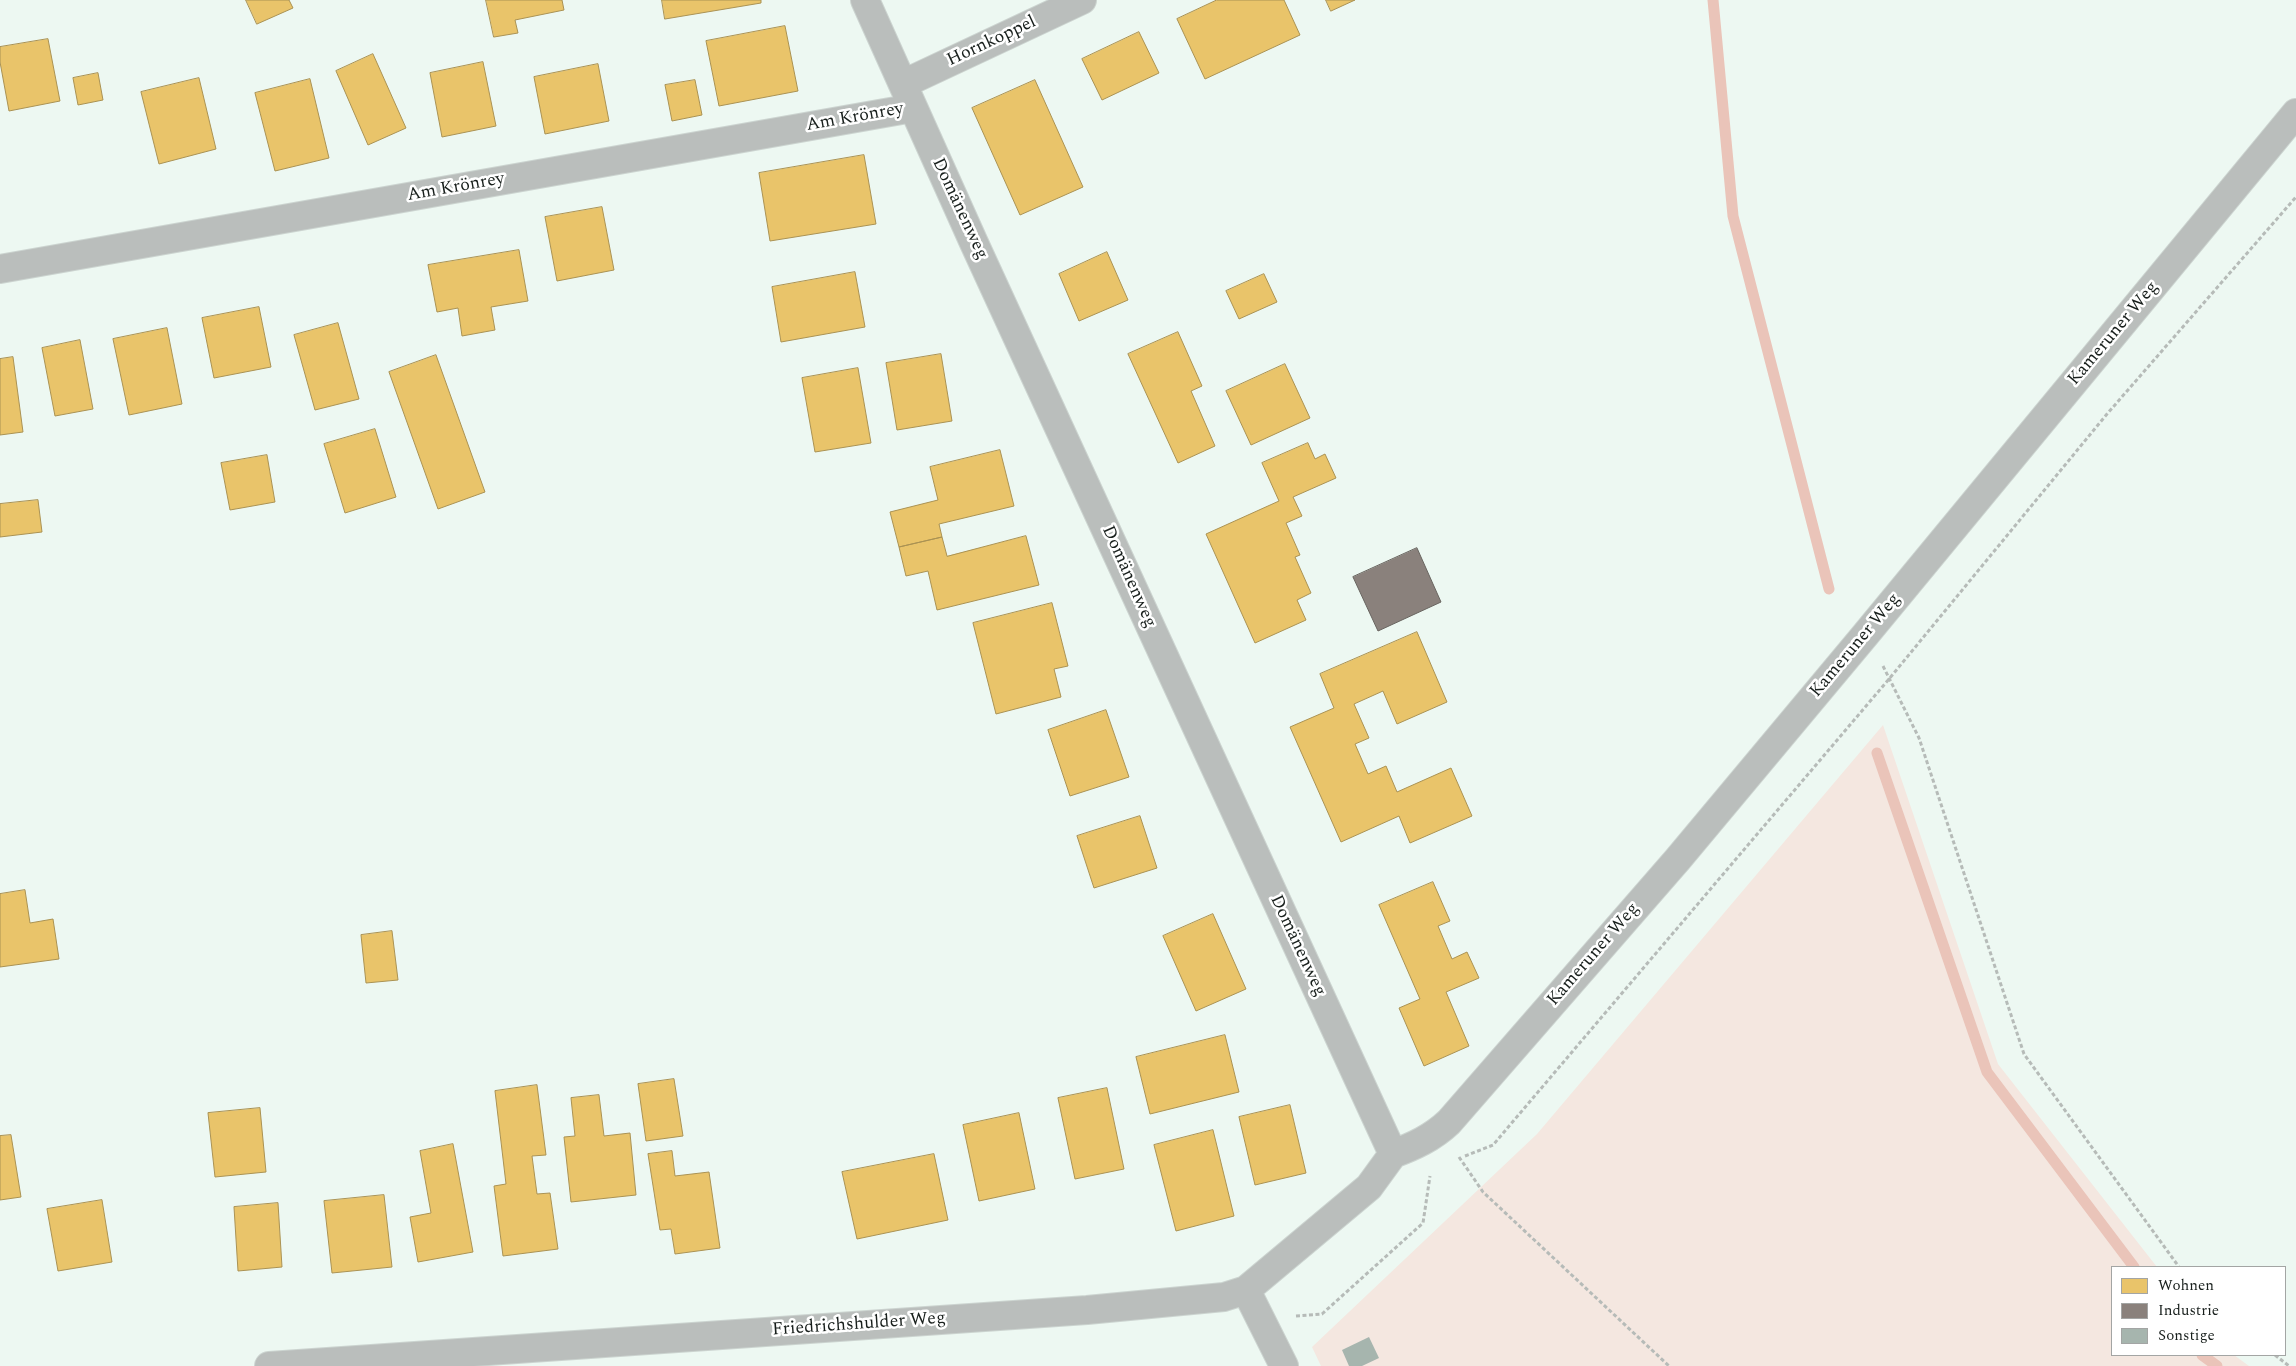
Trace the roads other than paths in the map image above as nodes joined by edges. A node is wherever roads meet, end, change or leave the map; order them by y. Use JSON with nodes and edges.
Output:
{"nodes":[{"id":1,"x":865,"y":0,"type":"edge"},
{"id":2,"x":1082,"y":0,"type":"edge"},
{"id":3,"x":908,"y":96,"type":"junction"},
{"id":4,"x":2296,"y":113,"type":"edge"},
{"id":5,"x":0,"y":269,"type":"edge"},
{"id":6,"x":1393,"y":1154,"type":"junction"},
{"id":7,"x":1246,"y":1290,"type":"junction"},
{"id":8,"x":269,"y":1366,"type":"edge"},
{"id":9,"x":1284,"y":1366,"type":"edge"}],
"edges":[{"from":1,"to":3,"type":"street","name":"Domänenweg"},
{"from":2,"to":3,"type":"street","name":"Hornkoppel"},
{"from":3,"to":5,"type":"street","name":"Am Krönrey"},
{"from":3,"to":6,"type":"street","name":"Domänenweg"},
{"from":4,"to":6,"type":"street","name":"Kameruner Weg"},
{"from":6,"to":7,"type":"street","name":"Friedrichshulder Weg"},
{"from":7,"to":8,"type":"street","name":"Friedrichshulder Weg"},
{"from":7,"to":9,"type":"street"}]}
